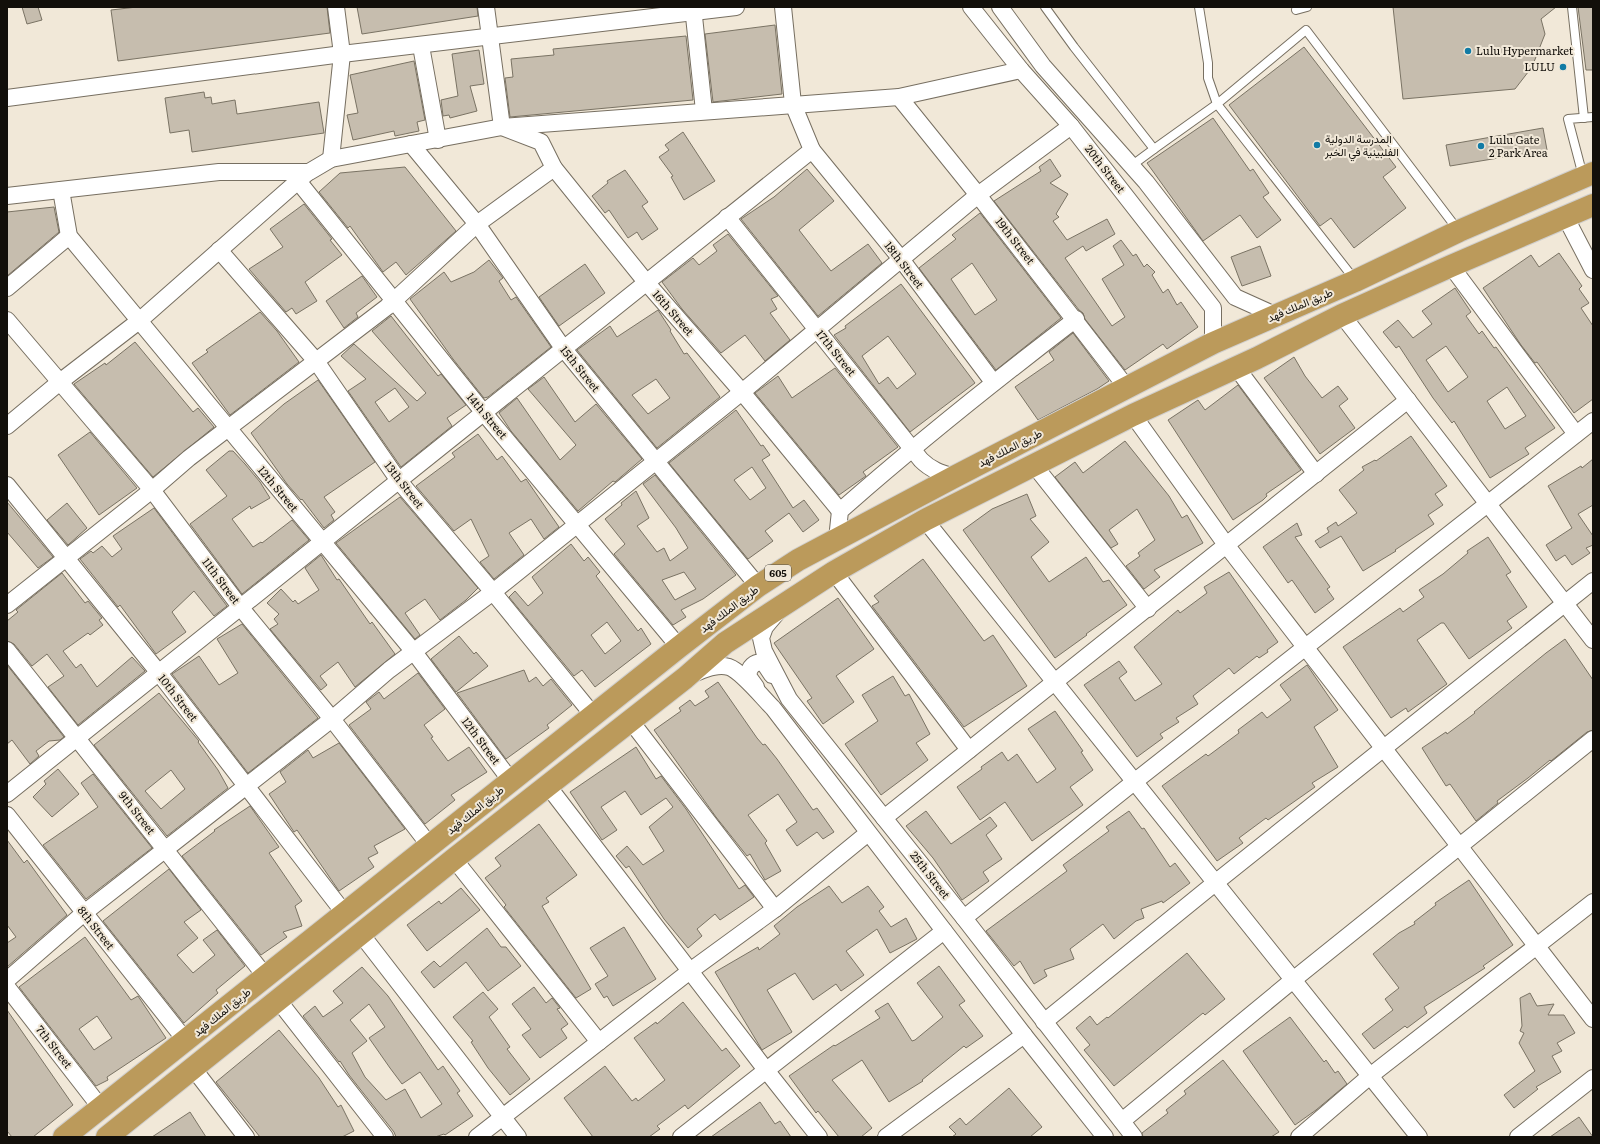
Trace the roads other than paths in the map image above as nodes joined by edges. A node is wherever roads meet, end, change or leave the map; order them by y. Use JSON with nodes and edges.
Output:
{"nodes":[{"id":1,"x":336,"y":7,"type":"edge"},
{"id":2,"x":486,"y":7,"type":"edge"},
{"id":3,"x":736,"y":7,"type":"edge"},
{"id":4,"x":783,"y":7,"type":"edge"},
{"id":5,"x":971,"y":7,"type":"edge"},
{"id":6,"x":1000,"y":7,"type":"edge"},
{"id":7,"x":1045,"y":7,"type":"edge"},
{"id":8,"x":1199,"y":7,"type":"edge"},
{"id":9,"x":1308,"y":7,"type":"edge"},
{"id":10,"x":1572,"y":7,"type":"edge"},
{"id":11,"x":693,"y":10,"type":"edge"},
{"id":12,"x":1296,"y":10,"type":"dead end"},
{"id":13,"x":490,"y":36,"type":"junction"},
{"id":14,"x":421,"y":46,"type":"junction"},
{"id":15,"x":342,"y":54,"type":"junction"},
{"id":16,"x":1022,"y":70,"type":"junction"},
{"id":17,"x":899,"y":97,"type":"junction"},
{"id":18,"x":7,"y":98,"type":"edge"},
{"id":19,"x":793,"y":104,"type":"junction"},
{"id":20,"x":1217,"y":104,"type":"junction"},
{"id":21,"x":704,"y":111,"type":"junction"},
{"id":22,"x":1593,"y":117,"type":"edge"},
{"id":23,"x":1584,"y":118,"type":"junction"},
{"id":24,"x":502,"y":126,"type":"junction"},
{"id":25,"x":1071,"y":126,"type":"junction"},
{"id":26,"x":438,"y":140,"type":"junction"},
{"id":27,"x":411,"y":144,"type":"junction"},
{"id":28,"x":1154,"y":149,"type":"junction"},
{"id":29,"x":812,"y":150,"type":"junction"},
{"id":30,"x":331,"y":159,"type":"junction"},
{"id":31,"x":1131,"y":166,"type":"junction"},
{"id":32,"x":554,"y":168,"type":"junction"},
{"id":33,"x":1588,"y":175,"type":"edge"},
{"id":34,"x":303,"y":177,"type":"junction"},
{"id":35,"x":61,"y":190,"type":"junction"},
{"id":36,"x":978,"y":194,"type":"junction"},
{"id":37,"x":7,"y":196,"type":"edge"},
{"id":38,"x":1593,"y":205,"type":"edge"},
{"id":39,"x":727,"y":218,"type":"junction"},
{"id":40,"x":1566,"y":218,"type":"junction"},
{"id":41,"x":477,"y":224,"type":"junction"},
{"id":42,"x":1459,"y":231,"type":"junction"},
{"id":43,"x":69,"y":236,"type":"junction"},
{"id":44,"x":219,"y":250,"type":"junction"},
{"id":45,"x":901,"y":259,"type":"junction"},
{"id":46,"x":1451,"y":266,"type":"junction"},
{"id":47,"x":1593,"y":270,"type":"edge"},
{"id":48,"x":1356,"y":281,"type":"junction"},
{"id":49,"x":646,"y":282,"type":"junction"},
{"id":50,"x":7,"y":288,"type":"edge"},
{"id":51,"x":1235,"y":297,"type":"junction"},
{"id":52,"x":394,"y":301,"type":"junction"},
{"id":53,"x":1213,"y":308,"type":"junction"},
{"id":54,"x":1275,"y":315,"type":"junction"},
{"id":55,"x":1342,"y":315,"type":"junction"},
{"id":56,"x":1076,"y":319,"type":"junction"},
{"id":57,"x":7,"y":320,"type":"edge"},
{"id":58,"x":139,"y":321,"type":"junction"},
{"id":59,"x":818,"y":330,"type":"junction"},
{"id":60,"x":1213,"y":343,"type":"junction"},
{"id":61,"x":563,"y":348,"type":"junction"},
{"id":62,"x":316,"y":361,"type":"junction"},
{"id":63,"x":1236,"y":367,"type":"junction"},
{"id":64,"x":61,"y":381,"type":"junction"},
{"id":65,"x":993,"y":382,"type":"junction"},
{"id":66,"x":1127,"y":388,"type":"junction"},
{"id":67,"x":742,"y":392,"type":"junction"},
{"id":68,"x":1408,"y":400,"type":"junction"},
{"id":69,"x":484,"y":413,"type":"junction"},
{"id":70,"x":1134,"y":415,"type":"junction"},
{"id":71,"x":1593,"y":421,"type":"edge"},
{"id":72,"x":7,"y":426,"type":"edge"},
{"id":73,"x":227,"y":429,"type":"junction"},
{"id":74,"x":1576,"y":434,"type":"junction"},
{"id":75,"x":912,"y":448,"type":"junction"},
{"id":76,"x":656,"y":461,"type":"junction"},
{"id":77,"x":1034,"y":465,"type":"junction"},
{"id":78,"x":1316,"y":474,"type":"junction"},
{"id":79,"x":954,"y":477,"type":"junction"},
{"id":80,"x":399,"y":481,"type":"junction"},
{"id":81,"x":7,"y":485,"type":"edge"},
{"id":82,"x":152,"y":490,"type":"junction"},
{"id":83,"x":1488,"y":504,"type":"junction"},
{"id":84,"x":840,"y":511,"type":"junction"},
{"id":85,"x":925,"y":520,"type":"junction"},
{"id":86,"x":578,"y":524,"type":"junction"},
{"id":87,"x":837,"y":539,"type":"junction"},
{"id":88,"x":322,"y":542,"type":"junction"},
{"id":89,"x":1226,"y":546,"type":"junction"},
{"id":90,"x":66,"y":557,"type":"junction"},
{"id":91,"x":834,"y":572,"type":"junction"},
{"id":92,"x":1593,"y":581,"type":"edge"},
{"id":93,"x":758,"y":586,"type":"junction"},
{"id":94,"x":493,"y":592,"type":"junction"},
{"id":95,"x":1565,"y":604,"type":"junction"},
{"id":96,"x":7,"y":605,"type":"edge"},
{"id":97,"x":782,"y":606,"type":"junction"},
{"id":98,"x":241,"y":608,"type":"junction"},
{"id":99,"x":1148,"y":609,"type":"junction"},
{"id":100,"x":1593,"y":640,"type":"edge"},
{"id":101,"x":679,"y":647,"type":"junction"},
{"id":102,"x":1305,"y":647,"type":"junction"},
{"id":103,"x":7,"y":650,"type":"edge"},
{"id":104,"x":414,"y":652,"type":"junction"},
{"id":105,"x":159,"y":673,"type":"junction"},
{"id":106,"x":684,"y":678,"type":"junction"},
{"id":107,"x":1055,"y":684,"type":"junction"},
{"id":108,"x":788,"y":699,"type":"junction"},
{"id":109,"x":773,"y":708,"type":"junction"},
{"id":110,"x":593,"y":715,"type":"junction"},
{"id":111,"x":332,"y":719,"type":"junction"},
{"id":112,"x":630,"y":720,"type":"junction"},
{"id":113,"x":78,"y":738,"type":"junction"},
{"id":114,"x":1593,"y":739,"type":"edge"},
{"id":115,"x":1383,"y":748,"type":"junction"},
{"id":116,"x":969,"y":750,"type":"junction"},
{"id":117,"x":511,"y":781,"type":"junction"},
{"id":118,"x":1134,"y":782,"type":"junction"},
{"id":119,"x":246,"y":786,"type":"junction"},
{"id":120,"x":548,"y":786,"type":"junction"},
{"id":121,"x":7,"y":794,"type":"edge"},
{"id":122,"x":7,"y":816,"type":"edge"},
{"id":123,"x":884,"y":818,"type":"junction"},
{"id":124,"x":868,"y":833,"type":"junction"},
{"id":125,"x":430,"y":846,"type":"junction"},
{"id":126,"x":1459,"y":846,"type":"junction"},
{"id":127,"x":165,"y":850,"type":"junction"},
{"id":128,"x":454,"y":859,"type":"junction"},
{"id":129,"x":1215,"y":883,"type":"junction"},
{"id":130,"x":1593,"y":902,"type":"edge"},
{"id":131,"x":775,"y":909,"type":"junction"},
{"id":132,"x":84,"y":913,"type":"junction"},
{"id":133,"x":345,"y":914,"type":"junction"},
{"id":134,"x":964,"y":918,"type":"junction"},
{"id":135,"x":944,"y":931,"type":"junction"},
{"id":136,"x":361,"y":934,"type":"junction"},
{"id":137,"x":1536,"y":946,"type":"junction"},
{"id":138,"x":690,"y":971,"type":"junction"},
{"id":139,"x":266,"y":977,"type":"junction"},
{"id":140,"x":7,"y":980,"type":"edge"},
{"id":141,"x":1293,"y":980,"type":"junction"},
{"id":142,"x":7,"y":987,"type":"edge"},
{"id":143,"x":278,"y":1000,"type":"junction"},
{"id":144,"x":1593,"y":1019,"type":"edge"},
{"id":145,"x":1044,"y":1022,"type":"junction"},
{"id":146,"x":1024,"y":1035,"type":"junction"},
{"id":147,"x":186,"y":1041,"type":"junction"},
{"id":148,"x":599,"y":1042,"type":"junction"},
{"id":149,"x":193,"y":1068,"type":"junction"},
{"id":150,"x":766,"y":1070,"type":"junction"},
{"id":151,"x":1370,"y":1076,"type":"junction"},
{"id":152,"x":1593,"y":1078,"type":"edge"},
{"id":153,"x":101,"y":1108,"type":"junction"},
{"id":154,"x":502,"y":1117,"type":"junction"},
{"id":155,"x":1122,"y":1121,"type":"junction"},
{"id":156,"x":1101,"y":1136,"type":"edge"},
{"id":157,"x":64,"y":1137,"type":"edge"},
{"id":158,"x":107,"y":1137,"type":"edge"},
{"id":159,"x":246,"y":1137,"type":"edge"},
{"id":160,"x":385,"y":1137,"type":"edge"},
{"id":161,"x":477,"y":1137,"type":"edge"},
{"id":162,"x":518,"y":1137,"type":"edge"},
{"id":163,"x":681,"y":1137,"type":"edge"},
{"id":164,"x":819,"y":1137,"type":"edge"},
{"id":165,"x":886,"y":1137,"type":"edge"},
{"id":166,"x":1134,"y":1137,"type":"edge"},
{"id":167,"x":1299,"y":1137,"type":"edge"},
{"id":168,"x":1419,"y":1137,"type":"edge"},
{"id":169,"x":1518,"y":1137,"type":"edge"}],
"edges":[{"from":1,"to":15,"type":"street"},
{"from":2,"to":13,"type":"street"},
{"from":3,"to":11,"type":"street"},
{"from":4,"to":19,"type":"street","name":"18th Street"},
{"from":5,"to":16,"type":"street","name":"20th Street"},
{"from":6,"to":31,"type":"street","name":"20th Street"},
{"from":7,"to":28,"type":"lane"},
{"from":8,"to":20,"type":"lane"},
{"from":9,"to":12,"type":"lane"},
{"from":10,"to":23,"type":"lane"},
{"from":11,"to":13,"type":"street"},
{"from":11,"to":21,"type":"street"},
{"from":13,"to":14,"type":"street"},
{"from":13,"to":24,"type":"street"},
{"from":14,"to":15,"type":"street"},
{"from":14,"to":26,"type":"street"},
{"from":15,"to":18,"type":"street"},
{"from":15,"to":30,"type":"street"},
{"from":16,"to":17,"type":"street"},
{"from":16,"to":25,"type":"street","name":"20th Street"},
{"from":17,"to":19,"type":"street"},
{"from":17,"to":36,"type":"street","name":"19th Street"},
{"from":19,"to":21,"type":"street"},
{"from":19,"to":29,"type":"street","name":"18th Street"},
{"from":20,"to":28,"type":"lane"},
{"from":20,"to":42,"type":"lane"},
{"from":20,"to":48,"type":"lane"},
{"from":21,"to":24,"type":"street"},
{"from":22,"to":23,"type":"lane"},
{"from":23,"to":33,"type":"lane"},
{"from":24,"to":26,"type":"street"},
{"from":24,"to":32,"type":"street","name":"16th Street"},
{"from":25,"to":36,"type":"street"},
{"from":25,"to":53,"type":"street","name":"20th Street"},
{"from":26,"to":27,"type":"street"},
{"from":27,"to":30,"type":"street"},
{"from":27,"to":41,"type":"street","name":"15th Street"},
{"from":28,"to":31,"type":"lane"},
{"from":29,"to":39,"type":"street"},
{"from":29,"to":45,"type":"street","name":"18th Street"},
{"from":30,"to":34,"type":"street"},
{"from":31,"to":51,"type":"street","name":"20th Street"},
{"from":32,"to":41,"type":"street"},
{"from":32,"to":49,"type":"street","name":"16th Street"},
{"from":33,"to":42,"type":"highway","name":"طريق الملك فهد","number":"605"},
{"from":34,"to":35,"type":"street"},
{"from":34,"to":44,"type":"street"},
{"from":34,"to":52,"type":"street","name":"14th Street"},
{"from":35,"to":37,"type":"street"},
{"from":35,"to":43,"type":"street","name":"12th Street"},
{"from":36,"to":45,"type":"street"},
{"from":36,"to":56,"type":"street","name":"19th Street"},
{"from":38,"to":40,"type":"highway","number":"605"},
{"from":39,"to":49,"type":"street"},
{"from":39,"to":59,"type":"street","name":"17th Street"},
{"from":40,"to":46,"type":"highway","number":"605"},
{"from":40,"to":47,"type":"street"},
{"from":41,"to":52,"type":"street"},
{"from":41,"to":61,"type":"street","name":"15th Street"},
{"from":42,"to":48,"type":"highway","name":"طريق الملك فهد","number":"605"},
{"from":43,"to":50,"type":"street"},
{"from":43,"to":58,"type":"street","name":"12th Street"},
{"from":44,"to":58,"type":"street"},
{"from":44,"to":62,"type":"street","name":"13th Street"},
{"from":45,"to":59,"type":"street"},
{"from":45,"to":65,"type":"street","name":"18th Street"},
{"from":46,"to":55,"type":"highway","number":"605"},
{"from":46,"to":74,"type":"street"},
{"from":48,"to":54,"type":"highway","name":"طريق الملك فهد","number":"605"},
{"from":49,"to":61,"type":"street"},
{"from":49,"to":67,"type":"street","name":"16th Street"},
{"from":51,"to":53,"type":"street"},
{"from":51,"to":54,"type":"street","name":"20th Street"},
{"from":52,"to":62,"type":"street"},
{"from":52,"to":69,"type":"street","name":"14th Street"},
{"from":53,"to":60,"type":"street"},
{"from":54,"to":60,"type":"highway","name":"طريق الملك فهد","number":"605"},
{"from":55,"to":63,"type":"highway","number":"605"},
{"from":55,"to":68,"type":"street"},
{"from":56,"to":65,"type":"street"},
{"from":56,"to":66,"type":"street","name":"19th Street"},
{"from":57,"to":64,"type":"street","name":"11th Street"},
{"from":58,"to":64,"type":"street"},
{"from":58,"to":73,"type":"street","name":"12th Street"},
{"from":59,"to":67,"type":"street"},
{"from":59,"to":75,"type":"street","name":"17th Street"},
{"from":60,"to":66,"type":"highway","name":"طريق الملك فهد","number":"605"},
{"from":61,"to":69,"type":"street"},
{"from":61,"to":76,"type":"street","name":"15th Street"},
{"from":62,"to":73,"type":"street"},
{"from":62,"to":80,"type":"street","name":"13th Street"},
{"from":63,"to":70,"type":"highway","number":"605"},
{"from":63,"to":78,"type":"street"},
{"from":64,"to":72,"type":"street"},
{"from":64,"to":82,"type":"street","name":"11th Street"},
{"from":65,"to":75,"type":"street"},
{"from":66,"to":79,"type":"highway","name":"طريق الملك فهد","number":"605"},
{"from":67,"to":76,"type":"street"},
{"from":67,"to":84,"type":"street","name":"16th Street"},
{"from":68,"to":78,"type":"street"},
{"from":68,"to":83,"type":"street"},
{"from":69,"to":80,"type":"street"},
{"from":69,"to":86,"type":"street","name":"14th Street"},
{"from":70,"to":77,"type":"highway","number":"605"},
{"from":70,"to":89,"type":"street"},
{"from":71,"to":74,"type":"street"},
{"from":73,"to":82,"type":"street"},
{"from":73,"to":88,"type":"street","name":"12th Street"},
{"from":74,"to":83,"type":"street"},
{"from":75,"to":79,"type":"street","name":"17th Street"},
{"from":75,"to":84,"type":"street"},
{"from":76,"to":86,"type":"street"},
{"from":76,"to":93,"type":"street","name":"15th Street"},
{"from":77,"to":85,"type":"highway","number":"605"},
{"from":77,"to":99,"type":"street"},
{"from":78,"to":89,"type":"street"},
{"from":79,"to":87,"type":"highway","name":"طريق الملك فهد","number":"605"},
{"from":80,"to":88,"type":"street"},
{"from":80,"to":94,"type":"street","name":"13th Street"},
{"from":81,"to":90,"type":"street","name":"10th Street"},
{"from":82,"to":90,"type":"street"},
{"from":82,"to":98,"type":"street","name":"11th Street"},
{"from":83,"to":95,"type":"street"},
{"from":83,"to":102,"type":"street"},
{"from":84,"to":87,"type":"street"},
{"from":85,"to":91,"type":"highway","number":"605"},
{"from":85,"to":107,"type":"street"},
{"from":86,"to":94,"type":"street"},
{"from":86,"to":101,"type":"street","name":"14th Street"},
{"from":87,"to":93,"type":"highway","name":"طريق الملك فهد","number":"605"},
{"from":88,"to":98,"type":"street"},
{"from":88,"to":104,"type":"street","name":"12th Street"},
{"from":89,"to":99,"type":"street"},
{"from":89,"to":102,"type":"street"},
{"from":90,"to":96,"type":"street"},
{"from":90,"to":105,"type":"street","name":"10th Street"},
{"from":91,"to":97,"type":"highway","number":"605"},
{"from":91,"to":116,"type":"street"},
{"from":92,"to":95,"type":"street"},
{"from":93,"to":101,"type":"highway","name":"طريق الملك فهد","number":"605"},
{"from":94,"to":104,"type":"street"},
{"from":94,"to":110,"type":"street","name":"13th Street"},
{"from":95,"to":100,"type":"street"},
{"from":95,"to":115,"type":"street"},
{"from":97,"to":106,"type":"highway","number":"605"},
{"from":97,"to":108,"type":"street","name":"25th Street"},
{"from":98,"to":105,"type":"street"},
{"from":98,"to":111,"type":"street","name":"11th Street"},
{"from":99,"to":107,"type":"street"},
{"from":101,"to":110,"type":"highway","name":"طريق الملك فهد","number":"605"},
{"from":102,"to":115,"type":"street"},
{"from":102,"to":118,"type":"street"},
{"from":103,"to":113,"type":"street","name":"9th Street"},
{"from":104,"to":111,"type":"street"},
{"from":104,"to":117,"type":"street","name":"12th Street"},
{"from":105,"to":113,"type":"street"},
{"from":105,"to":119,"type":"street","name":"10th Street"},
{"from":106,"to":109,"type":"street","name":"25th Street"},
{"from":106,"to":112,"type":"highway","number":"605"},
{"from":107,"to":116,"type":"street"},
{"from":107,"to":118,"type":"street"},
{"from":108,"to":109,"type":"street"},
{"from":108,"to":123,"type":"street","name":"25th Street"},
{"from":109,"to":124,"type":"street","name":"25th Street"},
{"from":110,"to":117,"type":"highway","name":"طريق الملك فهد","number":"605"},
{"from":111,"to":119,"type":"street"},
{"from":111,"to":125,"type":"street","name":"11th Street"},
{"from":112,"to":120,"type":"highway","number":"605"},
{"from":112,"to":131,"type":"street"},
{"from":113,"to":121,"type":"street"},
{"from":113,"to":127,"type":"street","name":"9th Street"},
{"from":114,"to":126,"type":"street"},
{"from":115,"to":126,"type":"street"},
{"from":115,"to":129,"type":"street"},
{"from":116,"to":123,"type":"street"},
{"from":117,"to":125,"type":"highway","name":"طريق الملك فهد","number":"605"},
{"from":118,"to":129,"type":"street"},
{"from":118,"to":134,"type":"street"},
{"from":119,"to":127,"type":"street"},
{"from":119,"to":133,"type":"street","name":"10th Street"},
{"from":120,"to":128,"type":"highway","number":"605"},
{"from":120,"to":138,"type":"street"},
{"from":122,"to":132,"type":"street","name":"8th Street"},
{"from":123,"to":134,"type":"street","name":"25th Street"},
{"from":124,"to":131,"type":"street"},
{"from":124,"to":135,"type":"street","name":"25th Street"},
{"from":125,"to":133,"type":"highway","name":"طريق الملك فهد","number":"605"},
{"from":126,"to":137,"type":"street"},
{"from":126,"to":141,"type":"street"},
{"from":127,"to":132,"type":"street"},
{"from":127,"to":139,"type":"street","name":"9th Street"},
{"from":128,"to":136,"type":"highway","number":"605"},
{"from":128,"to":148,"type":"street"},
{"from":129,"to":141,"type":"street"},
{"from":129,"to":145,"type":"street"},
{"from":130,"to":137,"type":"street"},
{"from":131,"to":138,"type":"street"},
{"from":132,"to":140,"type":"street"},
{"from":132,"to":147,"type":"street","name":"8th Street"},
{"from":133,"to":139,"type":"highway","name":"طريق الملك فهد","number":"605"},
{"from":134,"to":145,"type":"street","name":"25th Street"},
{"from":135,"to":146,"type":"street","name":"25th Street"},
{"from":135,"to":150,"type":"street"},
{"from":136,"to":143,"type":"highway","number":"605"},
{"from":136,"to":154,"type":"street"},
{"from":137,"to":144,"type":"street"},
{"from":137,"to":151,"type":"street"},
{"from":138,"to":148,"type":"street"},
{"from":138,"to":150,"type":"street"},
{"from":139,"to":147,"type":"highway","name":"طريق الملك فهد","number":"605"},
{"from":141,"to":151,"type":"street"},
{"from":141,"to":155,"type":"street"},
{"from":142,"to":153,"type":"street","name":"7th Street"},
{"from":143,"to":149,"type":"highway","number":"605"},
{"from":143,"to":160,"type":"street"},
{"from":145,"to":155,"type":"street","name":"25th Street"},
{"from":146,"to":156,"type":"street","name":"25th Street"},
{"from":146,"to":165,"type":"street"},
{"from":147,"to":153,"type":"highway","name":"طريق الملك فهد","number":"605"},
{"from":148,"to":154,"type":"street"},
{"from":149,"to":158,"type":"highway","number":"605"},
{"from":149,"to":159,"type":"street"},
{"from":150,"to":163,"type":"street"},
{"from":150,"to":164,"type":"street"},
{"from":151,"to":167,"type":"street"},
{"from":151,"to":168,"type":"street"},
{"from":152,"to":169,"type":"street"},
{"from":153,"to":157,"type":"highway","name":"طريق الملك فهد","number":"605"},
{"from":154,"to":161,"type":"street"},
{"from":154,"to":162,"type":"street"},
{"from":155,"to":166,"type":"street","name":"25th Street"}]}
